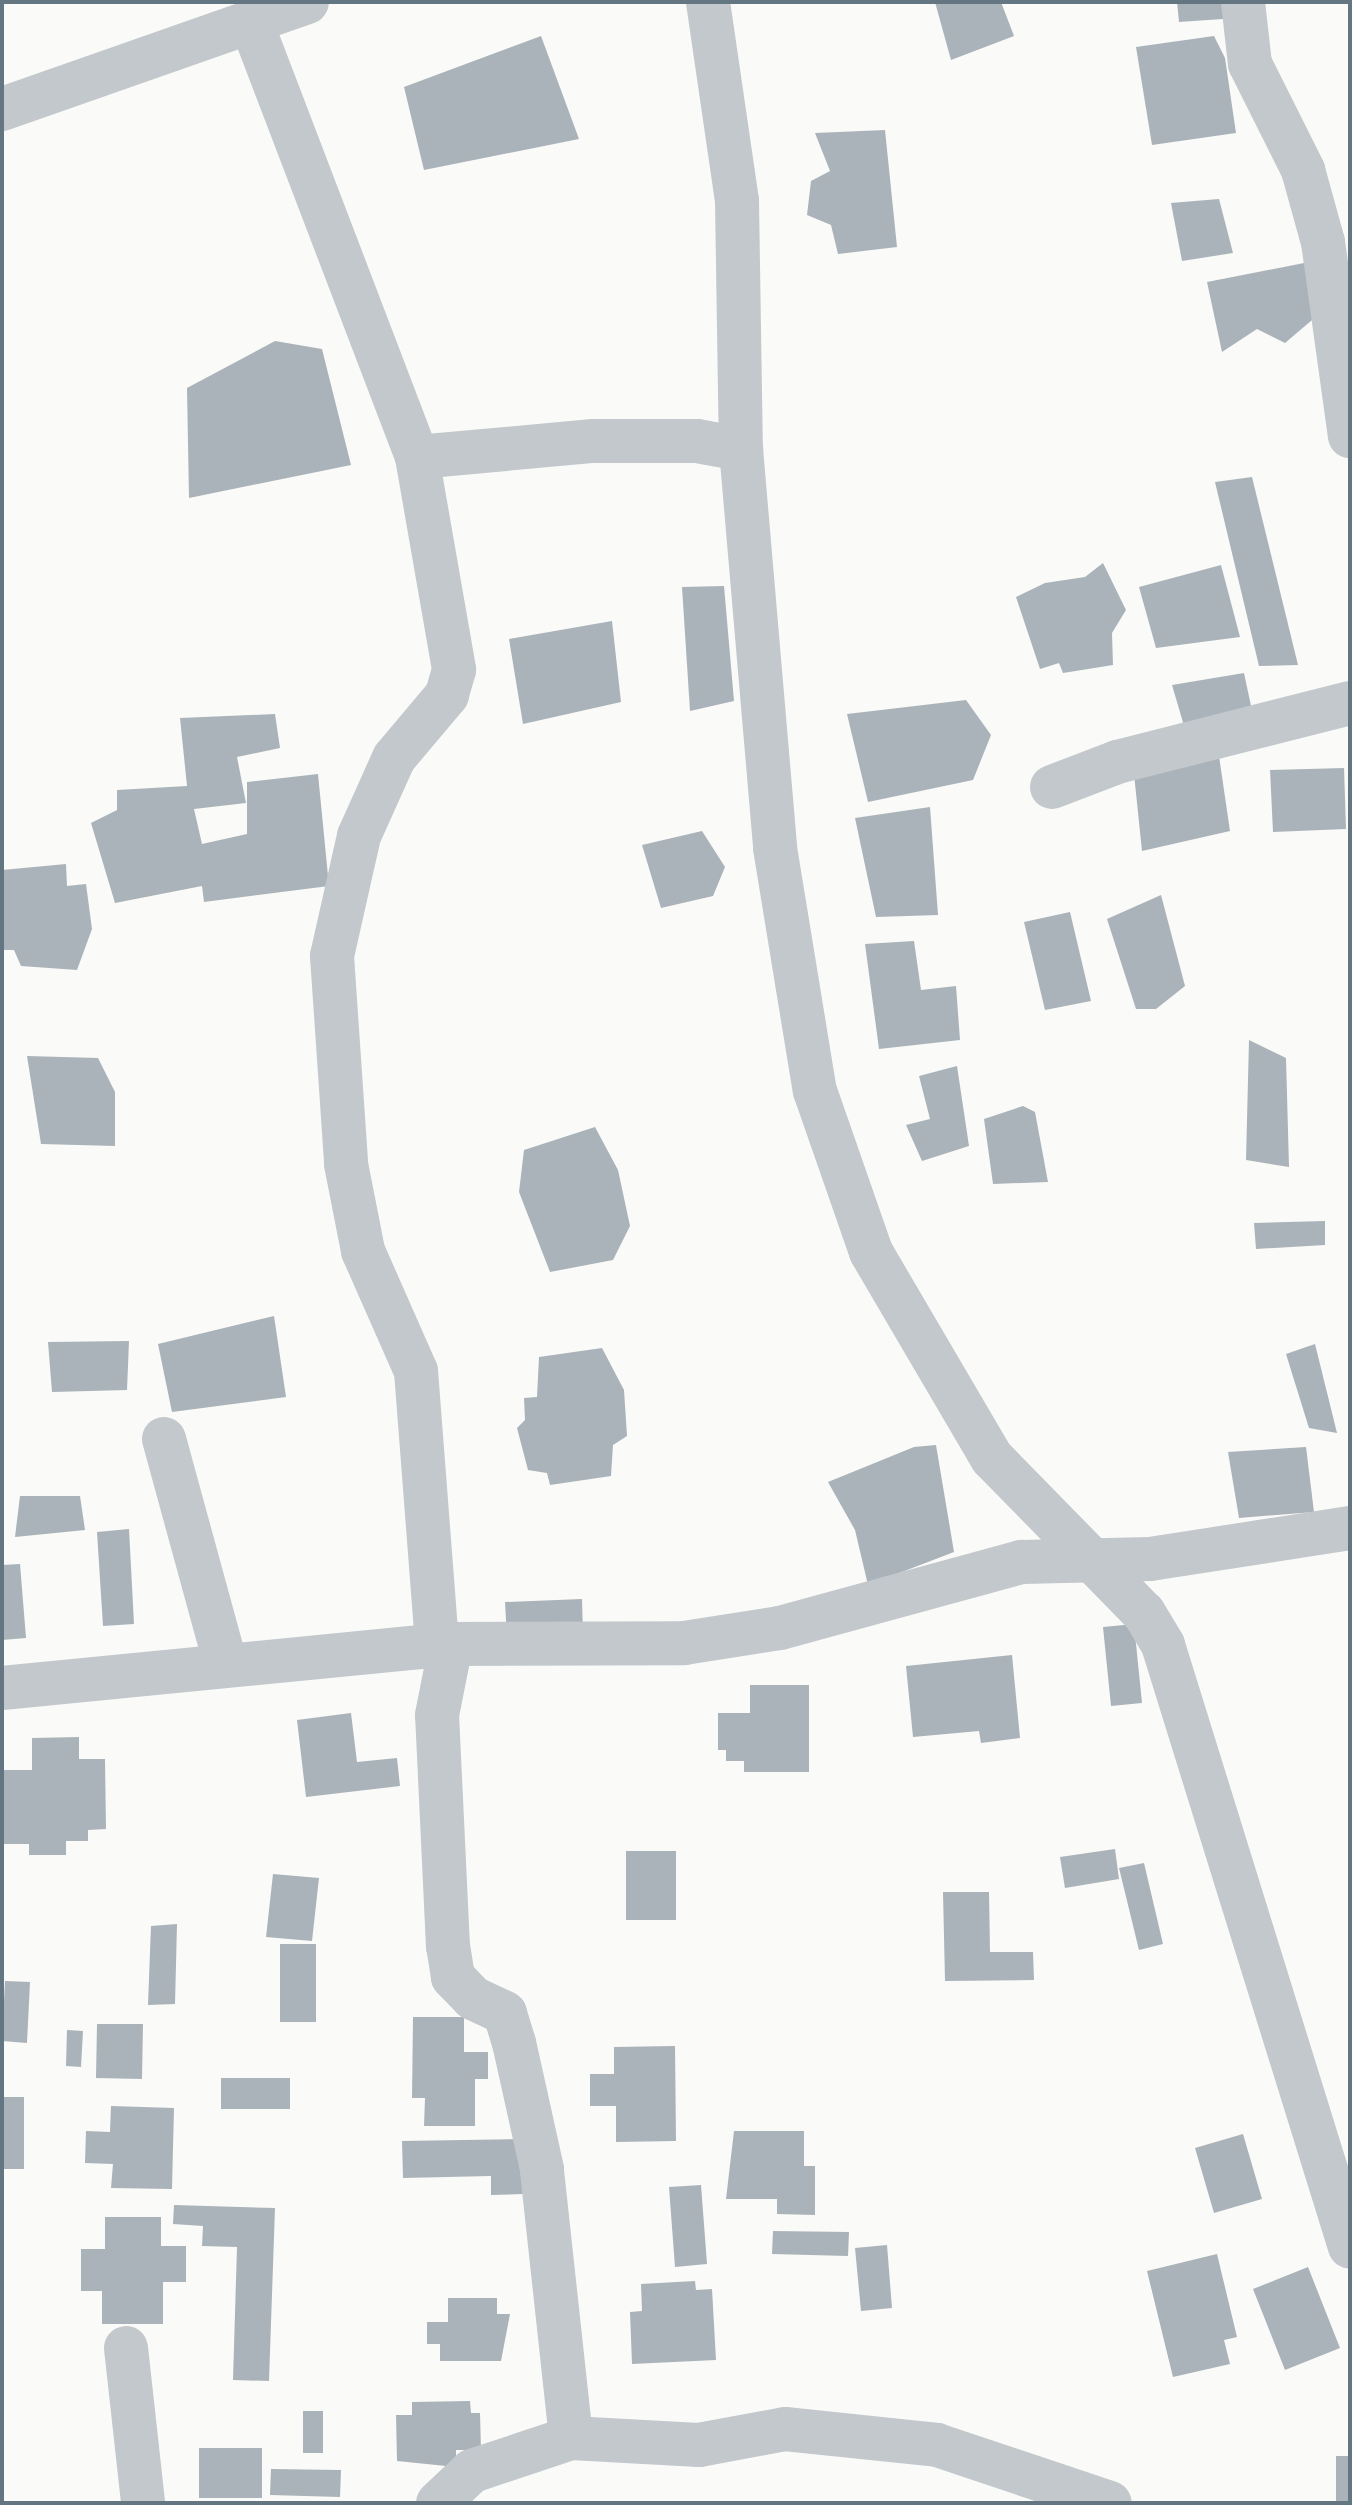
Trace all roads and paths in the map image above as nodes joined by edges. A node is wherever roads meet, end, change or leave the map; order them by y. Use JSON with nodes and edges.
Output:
{"nodes":[{"id":1,"x":307,"y":2,"type":"edge"},
{"id":2,"x":708,"y":2,"type":"edge"},
{"id":3,"x":1243,"y":2,"type":"edge"},
{"id":4,"x":251,"y":22,"type":"junction"},
{"id":5,"x":2,"y":109,"type":"edge"},
{"id":6,"x":1350,"y":436,"type":"edge"},
{"id":7,"x":741,"y":449,"type":"junction"},
{"id":8,"x":417,"y":457,"type":"junction"},
{"id":9,"x":1350,"y":703,"type":"edge"},
{"id":10,"x":1052,"y":787,"type":"dead end"},
{"id":11,"x":164,"y":1439,"type":"dead end"},
{"id":12,"x":1350,"y":1528,"type":"edge"},
{"id":13,"x":1086,"y":1560,"type":"junction"},
{"id":14,"x":444,"y":1644,"type":"junction"},
{"id":15,"x":225,"y":1662,"type":"junction"},
{"id":16,"x":2,"y":1688,"type":"edge"},
{"id":17,"x":1350,"y":2247,"type":"edge"},
{"id":18,"x":126,"y":2348,"type":"dead end"},
{"id":19,"x":571,"y":2438,"type":"junction"},
{"id":20,"x":143,"y":2503,"type":"edge"},
{"id":21,"x":438,"y":2503,"type":"edge"},
{"id":22,"x":1110,"y":2503,"type":"edge"}],
"edges":[{"from":1,"to":4,"type":"street"},
{"from":2,"to":7,"type":"street"},
{"from":3,"to":6,"type":"street"},
{"from":4,"to":5,"type":"street"},
{"from":4,"to":8,"type":"street"},
{"from":7,"to":8,"type":"street"},
{"from":7,"to":13,"type":"street"},
{"from":8,"to":14,"type":"street"},
{"from":9,"to":10,"type":"street"},
{"from":11,"to":15,"type":"street"},
{"from":12,"to":13,"type":"street"},
{"from":13,"to":14,"type":"street"},
{"from":13,"to":17,"type":"street"},
{"from":14,"to":15,"type":"street"},
{"from":14,"to":19,"type":"street"},
{"from":15,"to":16,"type":"street"},
{"from":18,"to":20,"type":"street"},
{"from":19,"to":21,"type":"street"},
{"from":19,"to":22,"type":"street"}]}
